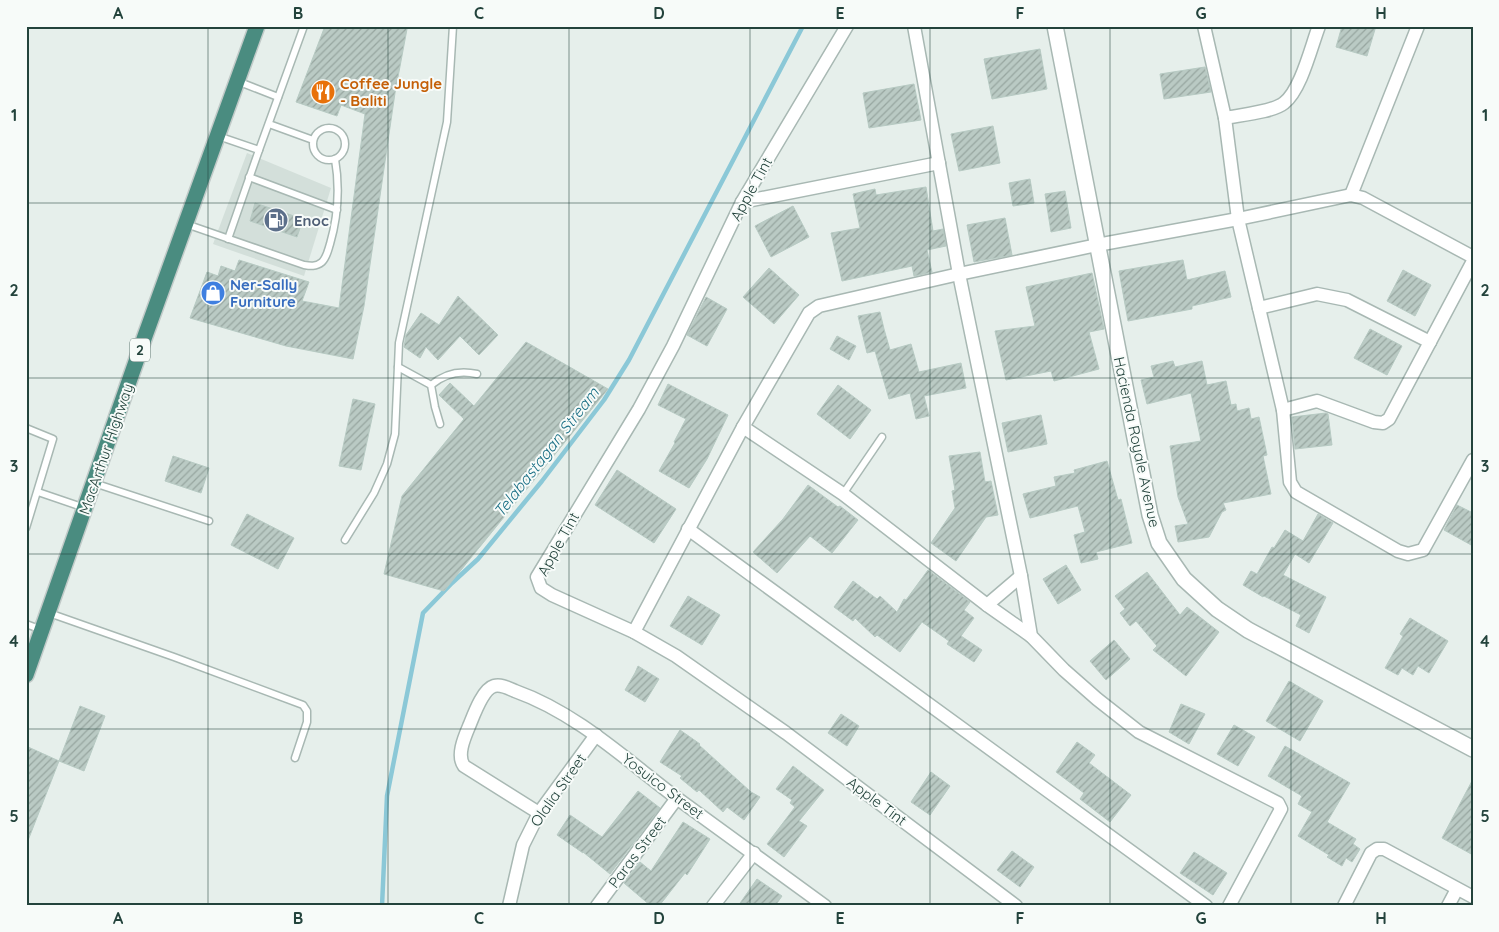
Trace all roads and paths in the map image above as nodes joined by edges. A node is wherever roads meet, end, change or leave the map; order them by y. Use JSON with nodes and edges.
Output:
{"nodes":[{"id":1,"x":256,"y":26,"type":"edge"},
{"id":2,"x":304,"y":26,"type":"edge"},
{"id":3,"x":453,"y":26,"type":"edge"},
{"id":4,"x":846,"y":26,"type":"edge"},
{"id":5,"x":914,"y":26,"type":"edge"},
{"id":6,"x":1055,"y":26,"type":"edge"},
{"id":7,"x":1204,"y":26,"type":"edge"},
{"id":8,"x":1319,"y":26,"type":"edge"},
{"id":9,"x":1418,"y":26,"type":"edge"},
{"id":10,"x":237,"y":81,"type":"junction"},
{"id":11,"x":278,"y":97,"type":"junction"},
{"id":12,"x":1225,"y":118,"type":"junction"},
{"id":13,"x":269,"y":124,"type":"junction"},
{"id":14,"x":218,"y":136,"type":"junction"},
{"id":15,"x":313,"y":140,"type":"junction"},
{"id":16,"x":260,"y":150,"type":"junction"},
{"id":17,"x":335,"y":159,"type":"junction"},
{"id":18,"x":939,"y":163,"type":"junction"},
{"id":19,"x":249,"y":177,"type":"junction"},
{"id":20,"x":1351,"y":195,"type":"junction"},
{"id":21,"x":742,"y":202,"type":"junction"},
{"id":22,"x":337,"y":210,"type":"junction"},
{"id":23,"x":1238,"y":219,"type":"junction"},
{"id":24,"x":186,"y":224,"type":"junction"},
{"id":25,"x":228,"y":239,"type":"junction"},
{"id":26,"x":1097,"y":245,"type":"junction"},
{"id":27,"x":1473,"y":257,"type":"edge"},
{"id":28,"x":1473,"y":261,"type":"edge"},
{"id":29,"x":959,"y":274,"type":"junction"},
{"id":30,"x":1259,"y":308,"type":"junction"},
{"id":31,"x":1430,"y":342,"type":"junction"},
{"id":32,"x":398,"y":367,"type":"junction"},
{"id":33,"x":477,"y":374,"type":"dead end"},
{"id":34,"x":430,"y":385,"type":"junction"},
{"id":35,"x":1282,"y":410,"type":"junction"},
{"id":36,"x":440,"y":424,"type":"dead end"},
{"id":37,"x":743,"y":427,"type":"junction"},
{"id":38,"x":26,"y":428,"type":"edge"},
{"id":39,"x":882,"y":437,"type":"dead end"},
{"id":40,"x":1473,"y":460,"type":"edge"},
{"id":41,"x":94,"y":483,"type":"junction"},
{"id":42,"x":38,"y":492,"type":"junction"},
{"id":43,"x":843,"y":494,"type":"junction"},
{"id":44,"x":86,"y":508,"type":"junction"},
{"id":45,"x":209,"y":521,"type":"dead end"},
{"id":46,"x":26,"y":528,"type":"edge"},
{"id":47,"x":688,"y":528,"type":"junction"},
{"id":48,"x":345,"y":540,"type":"dead end"},
{"id":49,"x":1021,"y":576,"type":"junction"},
{"id":50,"x":987,"y":605,"type":"junction"},
{"id":51,"x":49,"y":613,"type":"junction"},
{"id":52,"x":26,"y":624,"type":"edge"},
{"id":53,"x":43,"y":630,"type":"junction"},
{"id":54,"x":634,"y":632,"type":"junction"},
{"id":55,"x":1031,"y":636,"type":"junction"},
{"id":56,"x":26,"y":675,"type":"edge"},
{"id":57,"x":596,"y":735,"type":"junction"},
{"id":58,"x":1473,"y":749,"type":"edge"},
{"id":59,"x":296,"y":758,"type":"dead end"},
{"id":60,"x":677,"y":798,"type":"junction"},
{"id":61,"x":539,"y":813,"type":"junction"},
{"id":62,"x":754,"y":853,"type":"junction"},
{"id":63,"x":1457,"y":889,"type":"junction"},
{"id":64,"x":1473,"y":897,"type":"edge"},
{"id":65,"x":509,"y":906,"type":"edge"},
{"id":66,"x":597,"y":906,"type":"edge"},
{"id":67,"x":713,"y":906,"type":"edge"},
{"id":68,"x":825,"y":906,"type":"edge"},
{"id":69,"x":1016,"y":906,"type":"edge"},
{"id":70,"x":1206,"y":906,"type":"edge"},
{"id":71,"x":1229,"y":906,"type":"edge"},
{"id":72,"x":1344,"y":906,"type":"edge"},
{"id":73,"x":1448,"y":906,"type":"edge"}],
"edges":[{"from":1,"to":10,"type":"highway","name":"MacArthur Highway","number":"2"},
{"from":2,"to":11,"type":"lane"},
{"from":3,"to":32,"type":"lane"},
{"from":4,"to":21,"type":"street","name":"Apple Tint"},
{"from":5,"to":18,"type":"street"},
{"from":6,"to":26,"type":"street","name":"Hacienda Royale Avenue"},
{"from":7,"to":12,"type":"street"},
{"from":8,"to":12,"type":"street"},
{"from":9,"to":20,"type":"street"},
{"from":10,"to":11,"type":"lane"},
{"from":10,"to":14,"type":"highway","name":"MacArthur Highway","number":"2"},
{"from":11,"to":13,"type":"lane"},
{"from":12,"to":23,"type":"street"},
{"from":13,"to":15,"type":"lane"},
{"from":13,"to":16,"type":"lane"},
{"from":14,"to":16,"type":"lane"},
{"from":14,"to":24,"type":"highway","name":"MacArthur Highway","number":"2"},
{"from":15,"to":17,"type":"lane"},
{"from":15,"to":17,"type":"lane"},
{"from":16,"to":19,"type":"lane"},
{"from":17,"to":22,"type":"lane"},
{"from":18,"to":21,"type":"street"},
{"from":18,"to":29,"type":"street"},
{"from":19,"to":22,"type":"lane"},
{"from":19,"to":25,"type":"lane"},
{"from":20,"to":23,"type":"street"},
{"from":20,"to":27,"type":"street"},
{"from":21,"to":54,"type":"street","name":"Apple Tint"},
{"from":22,"to":25,"type":"lane"},
{"from":23,"to":26,"type":"street"},
{"from":23,"to":30,"type":"street"},
{"from":24,"to":25,"type":"lane"},
{"from":24,"to":41,"type":"highway","name":"MacArthur Highway","number":"2"},
{"from":26,"to":29,"type":"street"},
{"from":26,"to":58,"type":"street","name":"Hacienda Royale Avenue"},
{"from":28,"to":31,"type":"street"},
{"from":29,"to":37,"type":"street"},
{"from":29,"to":49,"type":"street"},
{"from":30,"to":31,"type":"street"},
{"from":30,"to":35,"type":"street"},
{"from":31,"to":35,"type":"street"},
{"from":32,"to":34,"type":"lane"},
{"from":32,"to":48,"type":"lane"},
{"from":33,"to":34,"type":"lane"},
{"from":34,"to":36,"type":"lane"},
{"from":35,"to":40,"type":"street"},
{"from":37,"to":43,"type":"street"},
{"from":37,"to":47,"type":"street"},
{"from":38,"to":42,"type":"lane"},
{"from":39,"to":43,"type":"lane"},
{"from":41,"to":44,"type":"highway","name":"MacArthur Highway","number":"2"},
{"from":41,"to":45,"type":"lane"},
{"from":42,"to":44,"type":"lane"},
{"from":42,"to":46,"type":"lane"},
{"from":43,"to":50,"type":"street"},
{"from":44,"to":51,"type":"highway","name":"MacArthur Highway","number":"2"},
{"from":47,"to":54,"type":"street"},
{"from":47,"to":70,"type":"street"},
{"from":49,"to":50,"type":"street"},
{"from":49,"to":55,"type":"street"},
{"from":50,"to":55,"type":"street"},
{"from":51,"to":53,"type":"highway","name":"MacArthur Highway","number":"2"},
{"from":51,"to":59,"type":"lane"},
{"from":52,"to":53,"type":"lane"},
{"from":53,"to":56,"type":"highway","name":"MacArthur Highway","number":"2"},
{"from":54,"to":69,"type":"street","name":"Apple Tint"},
{"from":55,"to":71,"type":"street"},
{"from":57,"to":60,"type":"street","name":"Yosuico Street"},
{"from":57,"to":61,"type":"street","name":"Olalia Street"},
{"from":57,"to":61,"type":"street","name":"Yosuico Street"},
{"from":60,"to":62,"type":"street","name":"Yosuico Street"},
{"from":60,"to":66,"type":"street","name":"Paras Street"},
{"from":61,"to":65,"type":"street","name":"Olalia Street"},
{"from":62,"to":67,"type":"street"},
{"from":62,"to":68,"type":"street","name":"Yosuico Street"},
{"from":63,"to":64,"type":"street"},
{"from":63,"to":72,"type":"street"},
{"from":63,"to":73,"type":"street"}]}
